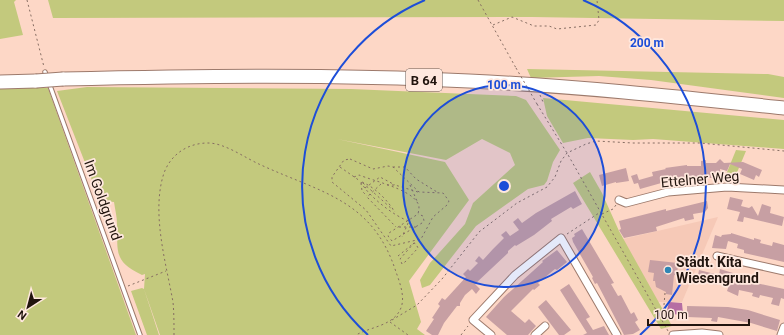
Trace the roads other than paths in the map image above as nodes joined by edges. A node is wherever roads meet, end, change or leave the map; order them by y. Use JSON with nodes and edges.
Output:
{"nodes":[{"id":1,"x":40,"y":76,"type":"junction"},
{"id":2,"x":0,"y":82,"type":"edge"},
{"id":3,"x":784,"y":108,"type":"edge"},
{"id":4,"x":784,"y":190,"type":"edge"},
{"id":5,"x":619,"y":200,"type":"road end"},
{"id":6,"x":717,"y":256,"type":"dead end"},
{"id":7,"x":784,"y":271,"type":"edge"},
{"id":8,"x":545,"y":326,"type":"dead end"},
{"id":9,"x":784,"y":327,"type":"edge"},
{"id":10,"x":140,"y":335,"type":"edge"},
{"id":11,"x":491,"y":335,"type":"edge"},
{"id":12,"x":535,"y":335,"type":"edge"},
{"id":13,"x":616,"y":335,"type":"edge"},
{"id":14,"x":671,"y":335,"type":"edge"},
{"id":15,"x":719,"y":335,"type":"edge"},
{"id":16,"x":781,"y":335,"type":"edge"}],
"edges":[{"from":1,"to":2,"type":"highway","number":"B 64"},
{"from":1,"to":3,"type":"highway","number":"B 64","bridge":true},
{"from":1,"to":10,"type":"lane","name":"Im Goldgrund"},
{"from":4,"to":5,"type":"street","name":"Ettelner Weg"},
{"from":6,"to":7,"type":"street"},
{"from":8,"to":12,"type":"street"},
{"from":9,"to":16,"type":"street"},
{"from":11,"to":13,"type":"street"},
{"from":14,"to":15,"type":"street"}]}
